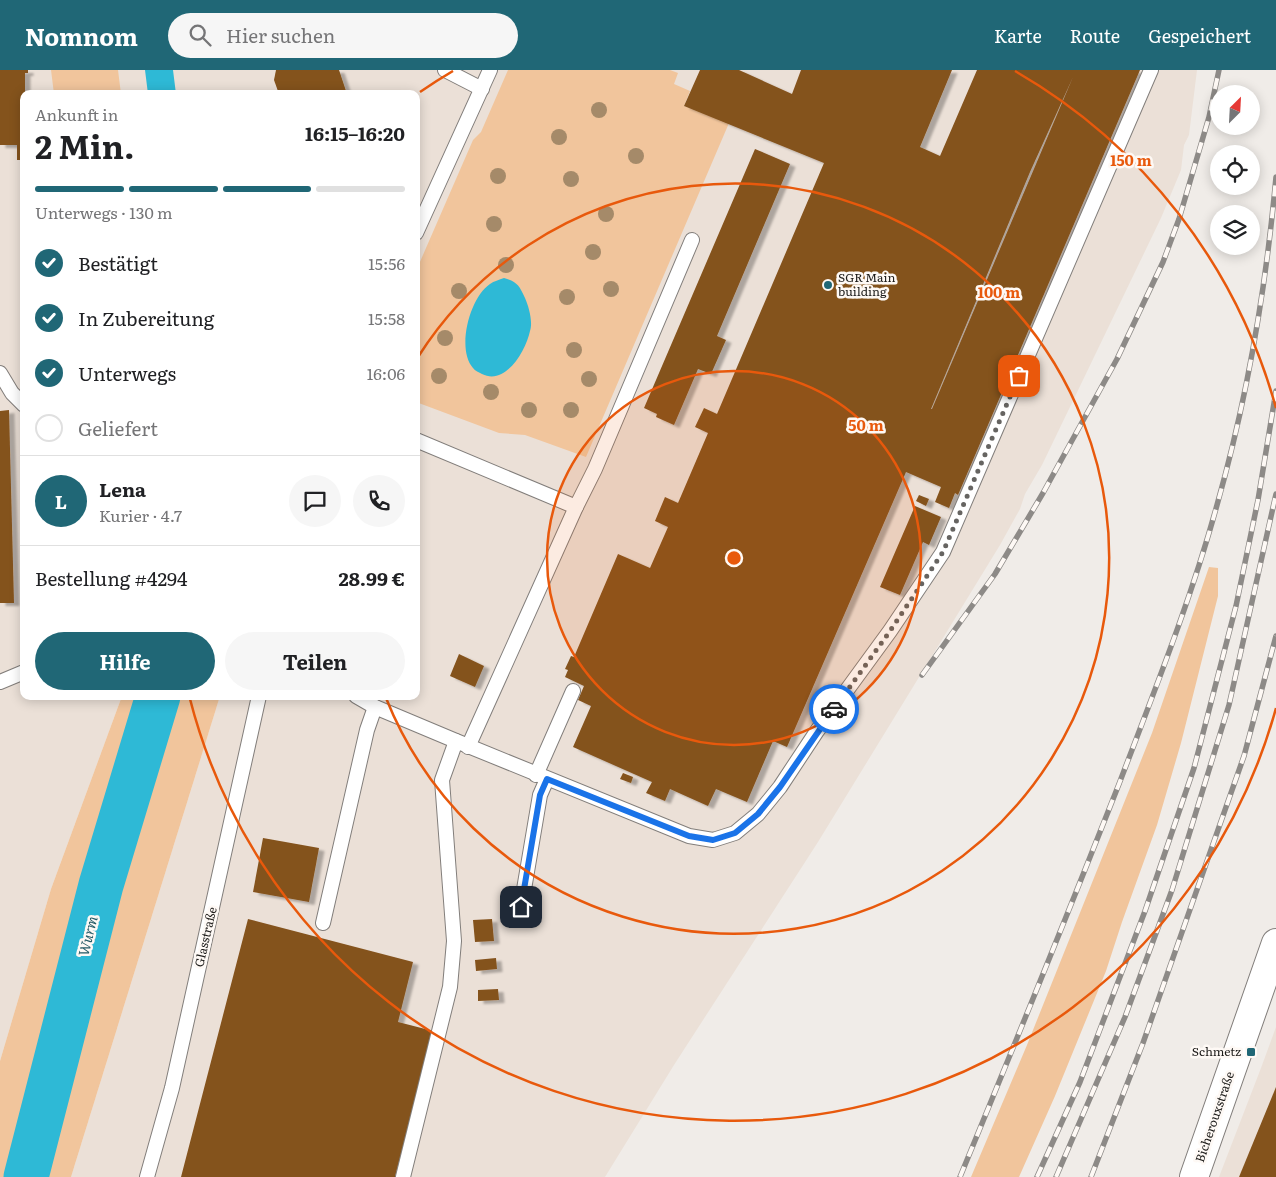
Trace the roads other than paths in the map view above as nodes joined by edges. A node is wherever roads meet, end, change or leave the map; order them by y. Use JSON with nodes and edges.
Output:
{"nodes":[{"id":1,"x":445,"y":70,"type":"edge"},
{"id":2,"x":490,"y":70,"type":"edge"},
{"id":3,"x":1151,"y":70,"type":"edge"},
{"id":4,"x":482,"y":88,"type":"junction"},
{"id":5,"x":420,"y":225,"type":"edge"},
{"id":6,"x":692,"y":240,"type":"dead end"},
{"id":7,"x":0,"y":373,"type":"edge"},
{"id":8,"x":20,"y":401,"type":"edge"},
{"id":9,"x":420,"y":442,"type":"edge"},
{"id":10,"x":576,"y":507,"type":"junction"},
{"id":11,"x":20,"y":674,"type":"edge"},
{"id":12,"x":0,"y":682,"type":"edge"},
{"id":13,"x":573,"y":691,"type":"dead end"},
{"id":14,"x":258,"y":700,"type":"edge"},
{"id":15,"x":363,"y":700,"type":"edge"},
{"id":16,"x":375,"y":707,"type":"junction"},
{"id":17,"x":462,"y":744,"type":"junction"},
{"id":18,"x":542,"y":777,"type":"junction"},
{"id":19,"x":521,"y":907,"type":"dead end"},
{"id":20,"x":323,"y":923,"type":"dead end"},
{"id":21,"x":1276,"y":943,"type":"edge"},
{"id":22,"x":147,"y":1177,"type":"edge"},
{"id":23,"x":403,"y":1177,"type":"edge"},
{"id":24,"x":1194,"y":1177,"type":"edge"}],
"edges":[{"from":1,"to":4,"type":"lane"},
{"from":2,"to":4,"type":"lane"},
{"from":3,"to":18,"type":"lane"},
{"from":4,"to":5,"type":"lane"},
{"from":6,"to":10,"type":"lane"},
{"from":7,"to":8,"type":"lane"},
{"from":9,"to":10,"type":"lane"},
{"from":10,"to":17,"type":"lane"},
{"from":11,"to":12,"type":"lane"},
{"from":13,"to":18,"type":"lane"},
{"from":14,"to":22,"type":"lane","name":"Glasstraße"},
{"from":15,"to":16,"type":"lane"},
{"from":16,"to":17,"type":"lane"},
{"from":16,"to":20,"type":"lane"},
{"from":17,"to":18,"type":"lane"},
{"from":17,"to":23,"type":"lane"},
{"from":18,"to":19,"type":"lane"},
{"from":21,"to":24,"type":"street","name":"Bicherouxstraße"}]}
